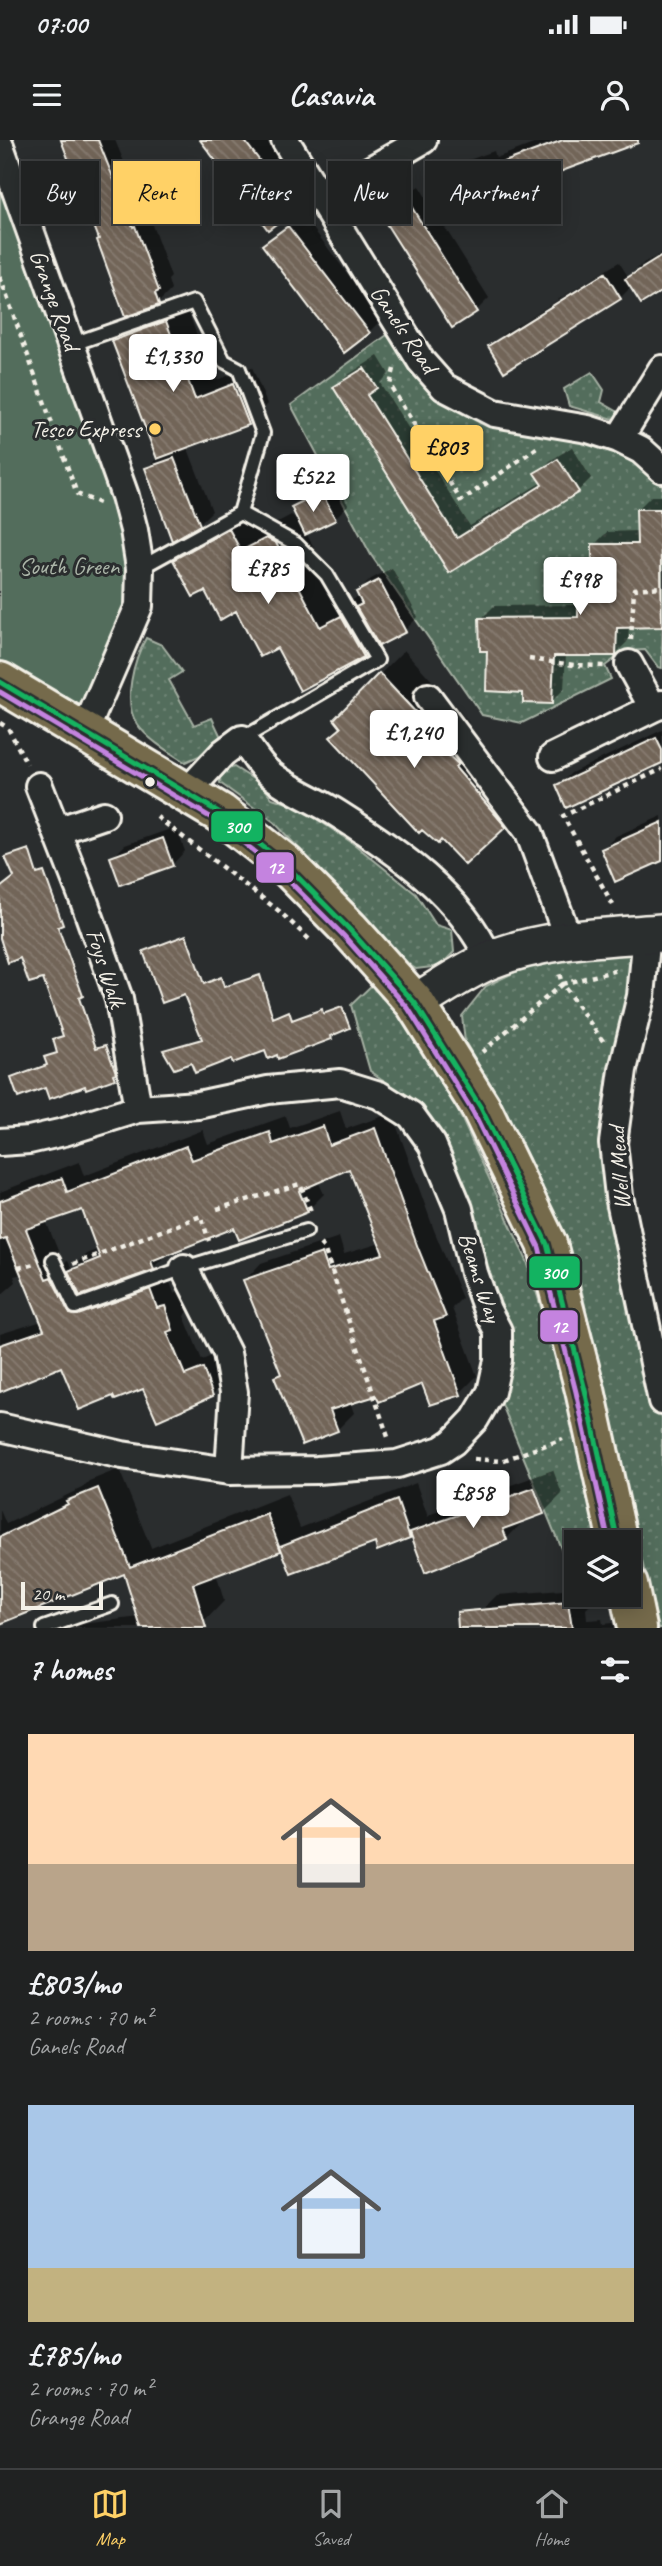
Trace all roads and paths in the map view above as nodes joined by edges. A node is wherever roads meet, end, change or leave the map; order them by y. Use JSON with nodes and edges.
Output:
{"nodes":[{"id":1,"x":285,"y":140,"type":"edge"},
{"id":2,"x":423,"y":140,"type":"edge"},
{"id":3,"x":0,"y":146,"type":"edge"},
{"id":4,"x":320,"y":199,"type":"junction"},
{"id":5,"x":0,"y":277,"type":"edge"},
{"id":6,"x":404,"y":334,"type":"junction"},
{"id":7,"x":70,"y":345,"type":"junction"},
{"id":8,"x":662,"y":369,"type":"edge"},
{"id":9,"x":567,"y":426,"type":"junction"},
{"id":10,"x":619,"y":439,"type":"junction"},
{"id":11,"x":662,"y":469,"type":"edge"},
{"id":12,"x":240,"y":513,"type":"junction"},
{"id":13,"x":131,"y":518,"type":"junction"},
{"id":14,"x":140,"y":568,"type":"junction"},
{"id":15,"x":662,"y":587,"type":"edge"},
{"id":16,"x":529,"y":659,"type":"dead end"},
{"id":17,"x":629,"y":664,"type":"junction"},
{"id":18,"x":0,"y":682,"type":"edge"},
{"id":19,"x":428,"y":697,"type":"dead end"},
{"id":20,"x":657,"y":706,"type":"edge"},
{"id":21,"x":0,"y":723,"type":"edge"},
{"id":22,"x":8,"y":728,"type":"junction"},
{"id":23,"x":0,"y":732,"type":"edge"},
{"id":24,"x":84,"y":733,"type":"junction"},
{"id":25,"x":242,"y":739,"type":"junction"},
{"id":26,"x":553,"y":757,"type":"dead end"},
{"id":27,"x":662,"y":769,"type":"edge"},
{"id":28,"x":39,"y":786,"type":"joint"},
{"id":29,"x":186,"y":793,"type":"junction"},
{"id":30,"x":152,"y":813,"type":"dead end"},
{"id":31,"x":104,"y":815,"type":"dead end"},
{"id":32,"x":57,"y":831,"type":"junction"},
{"id":33,"x":647,"y":942,"type":"edge"},
{"id":34,"x":560,"y":943,"type":"junction"},
{"id":35,"x":318,"y":948,"type":"dead end"},
{"id":36,"x":490,"y":960,"type":"junction"},
{"id":37,"x":562,"y":984,"type":"junction"},
{"id":38,"x":415,"y":1003,"type":"junction"},
{"id":39,"x":623,"y":1070,"type":"junction"},
{"id":40,"x":459,"y":1071,"type":"junction"},
{"id":41,"x":138,"y":1109,"type":"junction"},
{"id":42,"x":0,"y":1142,"type":"edge"},
{"id":43,"x":217,"y":1209,"type":"dead end"},
{"id":44,"x":306,"y":1231,"type":"junction"},
{"id":45,"x":53,"y":1259,"type":"junction"},
{"id":46,"x":215,"y":1259,"type":"junction"},
{"id":47,"x":18,"y":1268,"type":"dead end"},
{"id":48,"x":184,"y":1268,"type":"junction"},
{"id":49,"x":662,"y":1401,"type":"edge"},
{"id":50,"x":0,"y":1427,"type":"edge"},
{"id":51,"x":573,"y":1436,"type":"dead end"},
{"id":52,"x":441,"y":1450,"type":"junction"},
{"id":53,"x":397,"y":1464,"type":"junction"},
{"id":54,"x":229,"y":1471,"type":"junction"},
{"id":55,"x":615,"y":1530,"type":"edge"},
{"id":56,"x":112,"y":1604,"type":"dead end"},
{"id":57,"x":633,"y":1607,"type":"edge"},
{"id":58,"x":44,"y":1628,"type":"edge"},
{"id":59,"x":637,"y":1628,"type":"edge"}],
"edges":[{"from":1,"to":4,"type":"street","name":"Ganels Road"},
{"from":2,"to":4,"type":"street"},
{"from":3,"to":7,"type":"street","name":"Grange Road"},
{"from":4,"to":6,"type":"street","name":"Ganels Road"},
{"from":5,"to":13,"type":"path"},
{"from":6,"to":9,"type":"street","name":"Ganels Road"},
{"from":6,"to":9,"type":"path"},
{"from":7,"to":12,"type":"lane"},
{"from":7,"to":13,"type":"street","name":"Grange Road"},
{"from":8,"to":10,"type":"street"},
{"from":9,"to":10,"type":"street","name":"Ganels Road"},
{"from":10,"to":11,"type":"street","name":"Ganels Road"},
{"from":12,"to":14,"type":"lane"},
{"from":12,"to":25,"type":"lane"},
{"from":13,"to":14,"type":"street","name":"Grange Road"},
{"from":14,"to":24,"type":"street","name":"Grange Road"},
{"from":15,"to":17,"type":"path"},
{"from":16,"to":17,"type":"path"},
{"from":17,"to":20,"type":"street"},
{"from":18,"to":24,"type":"main road"},
{"from":19,"to":34,"type":"street"},
{"from":20,"to":26,"type":"street"},
{"from":21,"to":22,"type":"path"},
{"from":22,"to":23,"type":"path"},
{"from":22,"to":28,"type":"path"},
{"from":24,"to":29,"type":"main road"},
{"from":25,"to":29,"type":"street"},
{"from":25,"to":36,"type":"street"},
{"from":27,"to":33,"type":"path"},
{"from":28,"to":32,"type":"street","name":"Foys Walk"},
{"from":29,"to":38,"type":"main road"},
{"from":30,"to":35,"type":"path"},
{"from":31,"to":32,"type":"street"},
{"from":32,"to":41,"type":"street","name":"Foys Walk"},
{"from":33,"to":34,"type":"street"},
{"from":33,"to":37,"type":"path"},
{"from":33,"to":39,"type":"street","name":"Well Mead"},
{"from":34,"to":36,"type":"street"},
{"from":34,"to":37,"type":"path"},
{"from":36,"to":38,"type":"street"},
{"from":37,"to":39,"type":"path"},
{"from":37,"to":40,"type":"path"},
{"from":38,"to":40,"type":"main road"},
{"from":39,"to":49,"type":"street","name":"Well Mead"},
{"from":40,"to":55,"type":"main road"},
{"from":41,"to":42,"type":"street","name":"Beams Way"},
{"from":41,"to":52,"type":"street","name":"Beams Way"},
{"from":43,"to":44,"type":"path"},
{"from":44,"to":46,"type":"lane"},
{"from":44,"to":53,"type":"path"},
{"from":45,"to":46,"type":"path"},
{"from":45,"to":47,"type":"path"},
{"from":45,"to":48,"type":"lane"},
{"from":46,"to":48,"type":"lane"},
{"from":48,"to":54,"type":"street"},
{"from":50,"to":54,"type":"street","name":"Beams Way"},
{"from":51,"to":52,"type":"path"},
{"from":52,"to":53,"type":"street","name":"Beams Way"},
{"from":53,"to":54,"type":"street","name":"Beams Way"},
{"from":56,"to":58,"type":"lane"},
{"from":57,"to":59,"type":"main road"}]}
